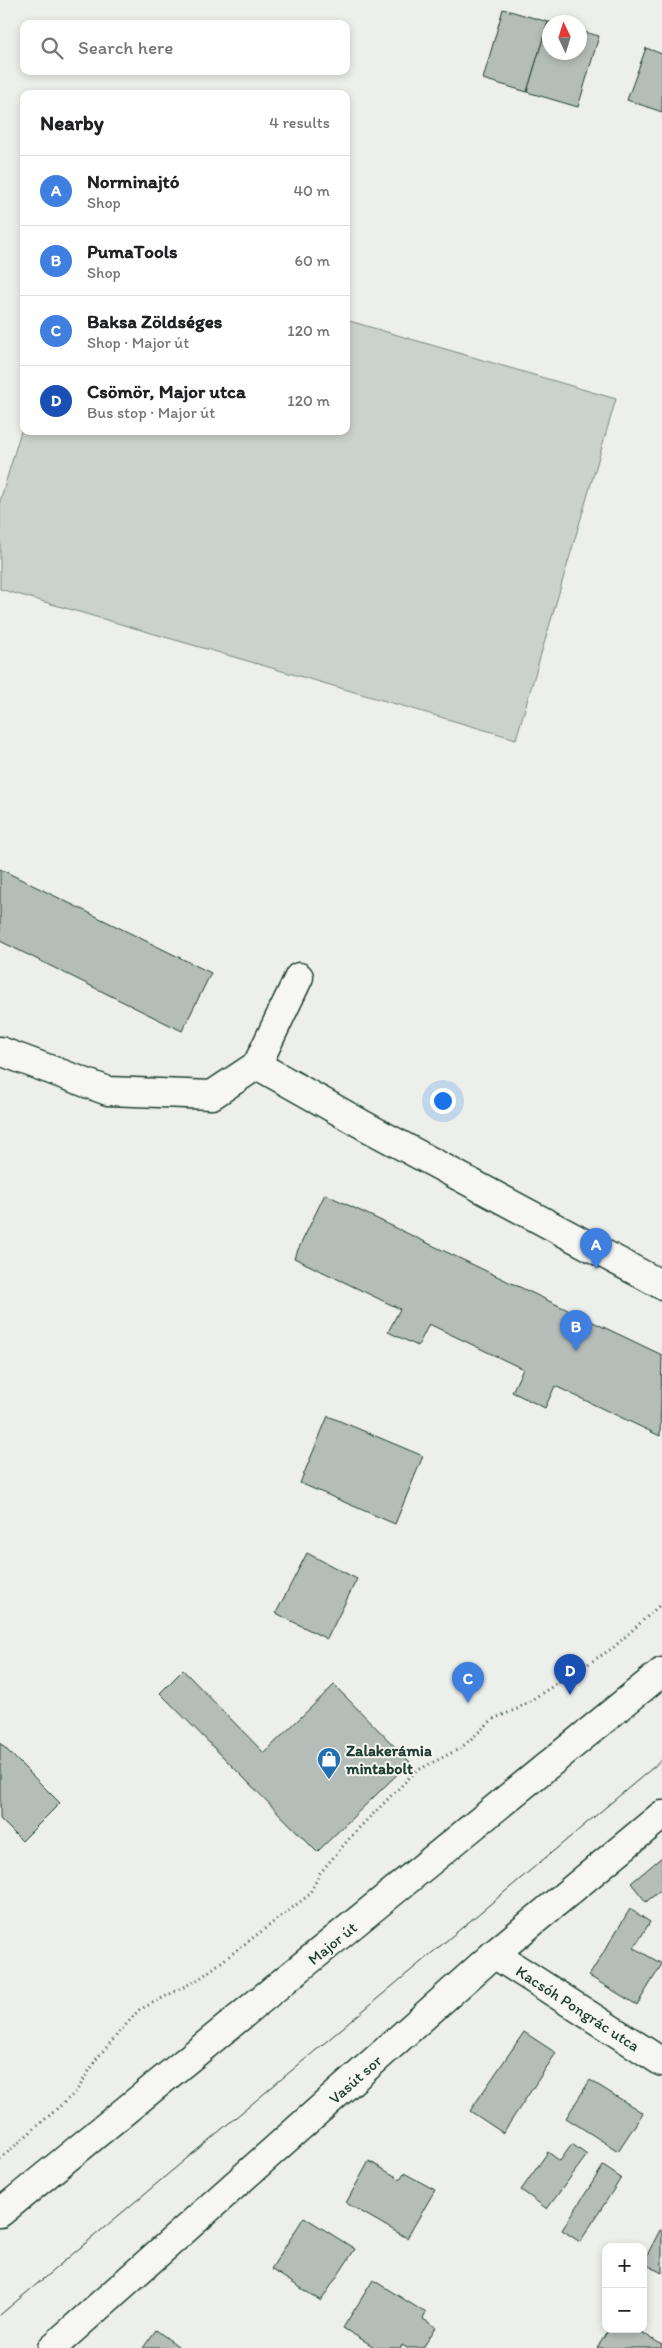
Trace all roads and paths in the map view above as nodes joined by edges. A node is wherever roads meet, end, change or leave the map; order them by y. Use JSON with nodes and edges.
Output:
{"nodes":[{"id":1,"x":299,"y":976,"type":"dead end"},
{"id":2,"x":0,"y":1051,"type":"edge"},
{"id":3,"x":257,"y":1065,"type":"junction"},
{"id":4,"x":662,"y":1285,"type":"edge"},
{"id":5,"x":662,"y":1603,"type":"edge"},
{"id":6,"x":662,"y":1672,"type":"edge"},
{"id":7,"x":662,"y":1815,"type":"edge"},
{"id":8,"x":494,"y":1954,"type":"junction"},
{"id":9,"x":662,"y":2062,"type":"edge"},
{"id":10,"x":0,"y":2159,"type":"edge"},
{"id":11,"x":0,"y":2213,"type":"edge"},
{"id":12,"x":52,"y":2348,"type":"edge"}],
"edges":[{"from":1,"to":3,"type":"street"},
{"from":2,"to":3,"type":"street"},
{"from":3,"to":4,"type":"street"},
{"from":5,"to":10,"type":"path"},
{"from":6,"to":11,"type":"street","name":"Major út"},
{"from":7,"to":8,"type":"street","name":"Vasút sor"},
{"from":8,"to":9,"type":"street","name":"Kacsóh Pongrác utca"},
{"from":8,"to":12,"type":"street","name":"Vasút sor"}]}
